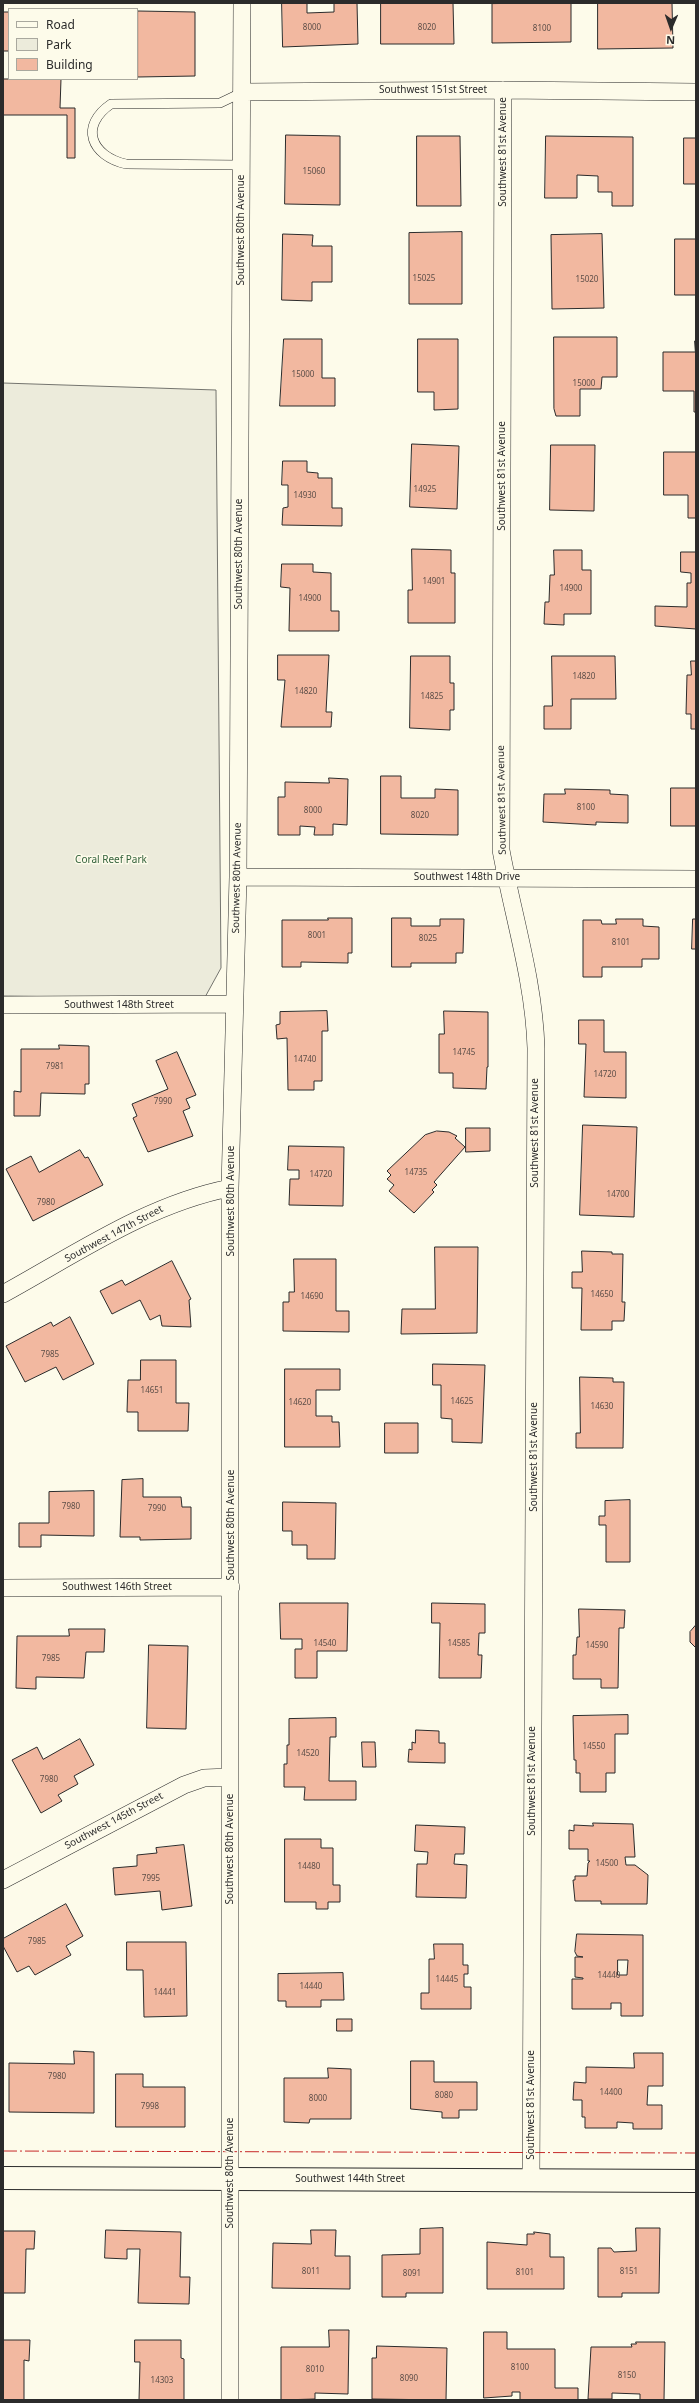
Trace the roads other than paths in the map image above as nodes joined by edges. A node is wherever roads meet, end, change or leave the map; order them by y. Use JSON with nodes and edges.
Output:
{"nodes":[{"id":1,"x":242,"y":3,"type":"edge"},
{"id":2,"x":503,"y":90,"type":"junction"},
{"id":3,"x":243,"y":92,"type":"junction"},
{"id":4,"x":696,"y":92,"type":"edge"},
{"id":5,"x":241,"y":165,"type":"junction"},
{"id":6,"x":238,"y":876,"type":"junction"},
{"id":7,"x":506,"y":877,"type":"junction"},
{"id":8,"x":696,"y":879,"type":"edge"},
{"id":9,"x":234,"y":1004,"type":"junction"},
{"id":10,"x":3,"y":1005,"type":"edge"},
{"id":11,"x":230,"y":1188,"type":"junction"},
{"id":12,"x":3,"y":1294,"type":"edge"},
{"id":13,"x":231,"y":1587,"type":"junction"},
{"id":14,"x":3,"y":1588,"type":"edge"},
{"id":15,"x":230,"y":1776,"type":"junction"},
{"id":16,"x":3,"y":1880,"type":"edge"},
{"id":17,"x":3,"y":2178,"type":"edge"},
{"id":18,"x":231,"y":2178,"type":"junction"},
{"id":19,"x":531,"y":2180,"type":"junction"},
{"id":20,"x":696,"y":2181,"type":"edge"},
{"id":21,"x":230,"y":2400,"type":"edge"}],
"edges":[{"from":1,"to":3,"type":"street","name":"Southwest 80th Avenue"},
{"from":2,"to":3,"type":"street","name":"Southwest 151st Street"},
{"from":2,"to":4,"type":"street","name":"Southwest 151st Street"},
{"from":2,"to":7,"type":"street","name":"Southwest 81st Avenue"},
{"from":3,"to":5,"type":"street","name":"Southwest 80th Avenue"},
{"from":3,"to":5,"type":"lane"},
{"from":5,"to":6,"type":"street","name":"Southwest 80th Avenue"},
{"from":6,"to":7,"type":"street","name":"Southwest 148th Drive"},
{"from":6,"to":9,"type":"street","name":"Southwest 80th Avenue"},
{"from":7,"to":8,"type":"street","name":"Southwest 148th Drive"},
{"from":7,"to":19,"type":"street","name":"Southwest 81st Avenue"},
{"from":9,"to":10,"type":"street","name":"Southwest 148th Street"},
{"from":9,"to":11,"type":"street","name":"Southwest 80th Avenue"},
{"from":11,"to":12,"type":"street","name":"Southwest 147th Street"},
{"from":11,"to":13,"type":"street","name":"Southwest 80th Avenue"},
{"from":13,"to":14,"type":"street","name":"Southwest 146th Street"},
{"from":13,"to":15,"type":"street","name":"Southwest 80th Avenue"},
{"from":15,"to":16,"type":"street","name":"Southwest 145th Street"},
{"from":15,"to":18,"type":"street","name":"Southwest 80th Avenue"},
{"from":17,"to":18,"type":"street","name":"Southwest 144th Street"},
{"from":18,"to":19,"type":"street","name":"Southwest 144th Street"},
{"from":18,"to":21,"type":"street","name":"Southwest 80th Avenue"},
{"from":19,"to":20,"type":"street","name":"Southwest 144th Street"}]}
